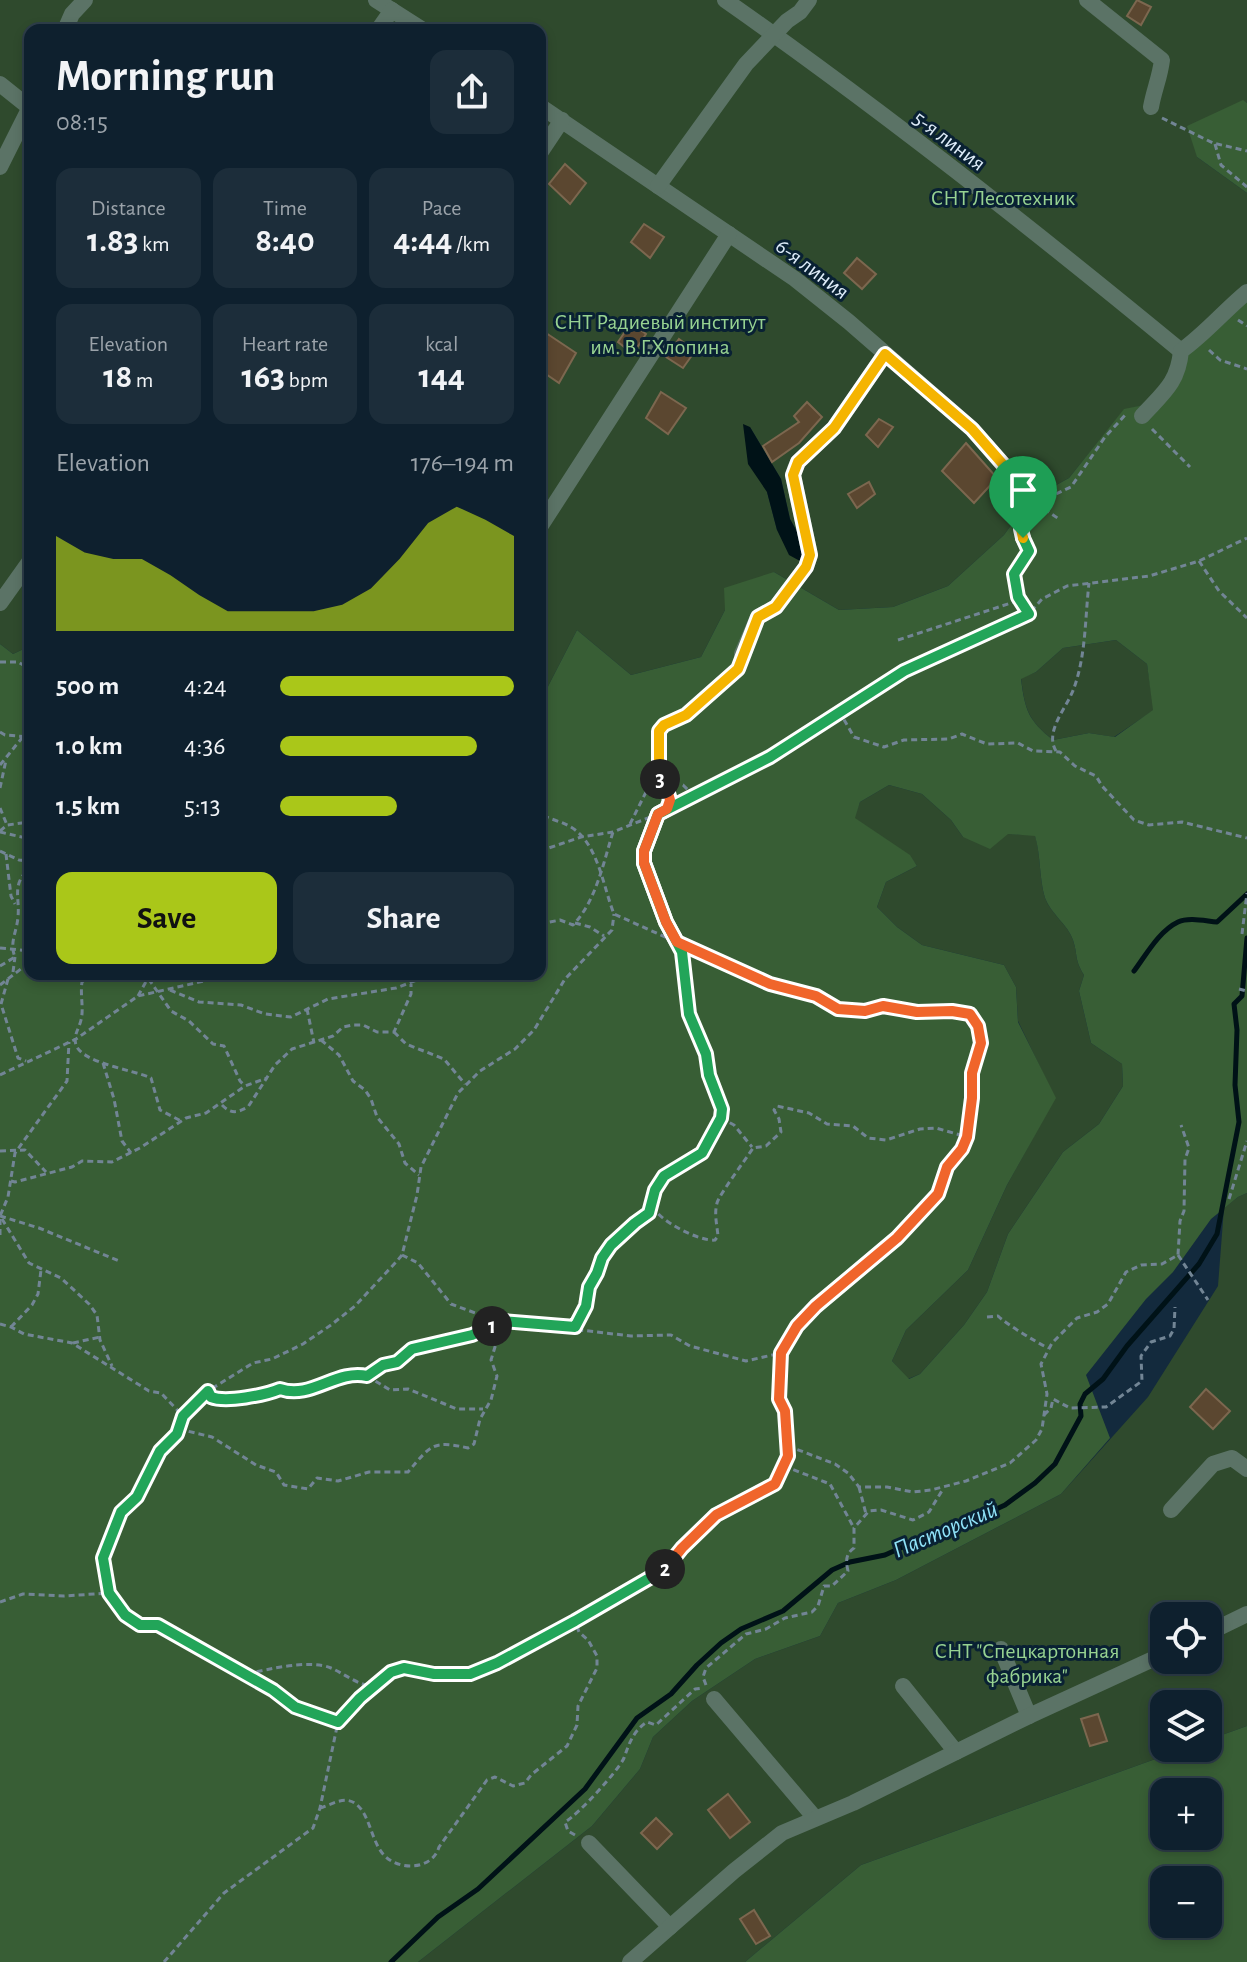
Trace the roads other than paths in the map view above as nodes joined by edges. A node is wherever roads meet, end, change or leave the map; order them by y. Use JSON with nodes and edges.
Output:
{"nodes":[{"id":1,"x":85,"y":0,"type":"edge"},
{"id":2,"x":376,"y":0,"type":"edge"},
{"id":3,"x":725,"y":0,"type":"edge"},
{"id":4,"x":809,"y":0,"type":"edge"},
{"id":5,"x":1087,"y":0,"type":"edge"},
{"id":6,"x":392,"y":10,"type":"junction"},
{"id":7,"x":68,"y":24,"type":"edge"},
{"id":8,"x":382,"y":24,"type":"edge"},
{"id":9,"x":414,"y":24,"type":"edge"},
{"id":10,"x":774,"y":35,"type":"junction"},
{"id":11,"x":0,"y":84,"type":"edge"},
{"id":12,"x":24,"y":103,"type":"edge"},
{"id":13,"x":1151,"y":107,"type":"road end"},
{"id":14,"x":546,"y":110,"type":"edge"},
{"id":15,"x":24,"y":120,"type":"edge"},
{"id":16,"x":562,"y":120,"type":"junction"},
{"id":17,"x":546,"y":144,"type":"edge"},
{"id":18,"x":0,"y":167,"type":"edge"},
{"id":19,"x":658,"y":186,"type":"junction"},
{"id":20,"x":729,"y":234,"type":"junction"},
{"id":21,"x":1247,"y":292,"type":"edge"},
{"id":22,"x":1181,"y":351,"type":"junction"},
{"id":23,"x":885,"y":354,"type":"junction"},
{"id":24,"x":1142,"y":416,"type":"road end"},
{"id":25,"x":1032,"y":498,"type":"road end"},
{"id":26,"x":546,"y":518,"type":"edge"},
{"id":27,"x":24,"y":572,"type":"edge"},
{"id":28,"x":0,"y":603,"type":"edge"},
{"id":29,"x":742,"y":654,"type":"road end"},
{"id":30,"x":1247,"y":1469,"type":"edge"},
{"id":31,"x":1171,"y":1510,"type":"dead end"},
{"id":32,"x":1247,"y":1614,"type":"edge"},
{"id":33,"x":1222,"y":1626,"type":"edge"},
{"id":34,"x":1001,"y":1649,"type":"dead end"},
{"id":35,"x":1150,"y":1660,"type":"edge"},
{"id":36,"x":903,"y":1686,"type":"dead end"},
{"id":37,"x":714,"y":1699,"type":"dead end"},
{"id":38,"x":1029,"y":1716,"type":"junction"},
{"id":39,"x":956,"y":1752,"type":"junction"},
{"id":40,"x":815,"y":1818,"type":"junction"},
{"id":41,"x":589,"y":1843,"type":"road end"},
{"id":42,"x":670,"y":1927,"type":"junction"},
{"id":43,"x":630,"y":1962,"type":"edge"}],
"edges":[{"from":1,"to":7,"type":"street"},
{"from":2,"to":6,"type":"street"},
{"from":3,"to":10,"type":"street","name":"5-я линия"},
{"from":4,"to":10,"type":"street"},
{"from":5,"to":13,"type":"street"},
{"from":6,"to":8,"type":"street"},
{"from":6,"to":9,"type":"street"},
{"from":10,"to":19,"type":"street"},
{"from":10,"to":22,"type":"street","name":"5-я линия"},
{"from":11,"to":12,"type":"street"},
{"from":14,"to":16,"type":"street","name":"6-я линия"},
{"from":15,"to":18,"type":"street"},
{"from":16,"to":17,"type":"street"},
{"from":16,"to":19,"type":"street","name":"6-я линия"},
{"from":19,"to":20,"type":"street","name":"6-я линия"},
{"from":20,"to":23,"type":"street","name":"6-я линия"},
{"from":20,"to":26,"type":"street"},
{"from":21,"to":22,"type":"street"},
{"from":22,"to":24,"type":"street"},
{"from":23,"to":25,"type":"street","name":"6-я линия"},
{"from":23,"to":29,"type":"street"},
{"from":27,"to":28,"type":"street"},
{"from":30,"to":31,"type":"street"},
{"from":32,"to":33,"type":"street"},
{"from":34,"to":38,"type":"street"},
{"from":35,"to":38,"type":"street"},
{"from":36,"to":39,"type":"street"},
{"from":37,"to":40,"type":"street"},
{"from":38,"to":39,"type":"street"},
{"from":39,"to":40,"type":"street"},
{"from":40,"to":42,"type":"street"},
{"from":41,"to":42,"type":"street"},
{"from":42,"to":43,"type":"street"}]}
